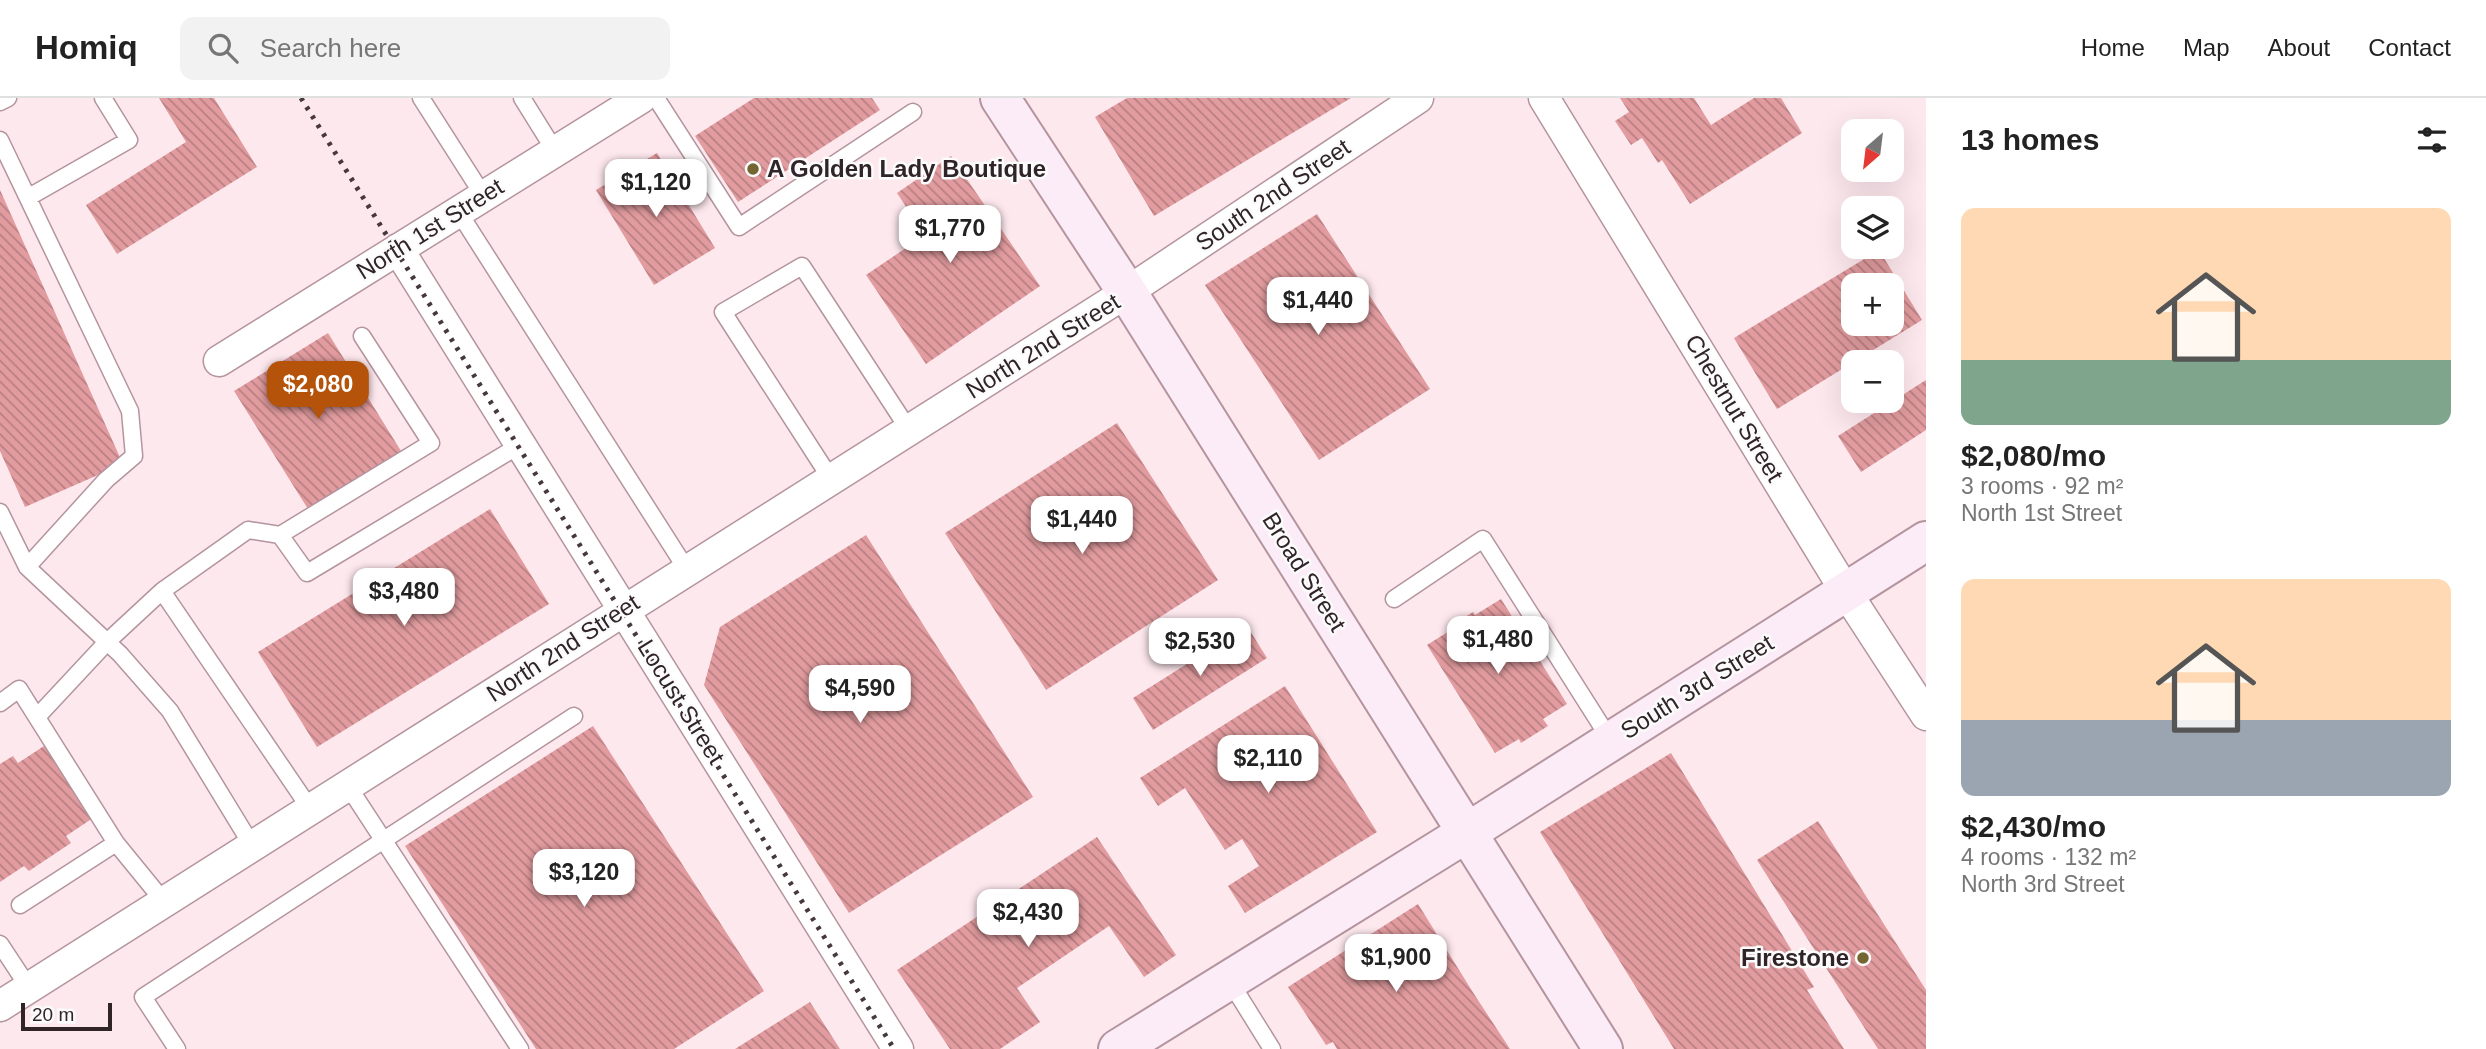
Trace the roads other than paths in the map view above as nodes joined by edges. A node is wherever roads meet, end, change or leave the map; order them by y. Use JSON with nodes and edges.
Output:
{"nodes":[{"id":1,"x":8,"y":98,"type":"edge"},
{"id":2,"x":103,"y":98,"type":"edge"},
{"id":3,"x":421,"y":98,"type":"edge"},
{"id":4,"x":522,"y":98,"type":"edge"},
{"id":5,"x":641,"y":98,"type":"edge"},
{"id":6,"x":656,"y":98,"type":"edge"},
{"id":7,"x":1000,"y":98,"type":"edge"},
{"id":8,"x":1418,"y":98,"type":"edge"},
{"id":9,"x":1544,"y":98,"type":"edge"},
{"id":10,"x":0,"y":102,"type":"edge"},
{"id":11,"x":914,"y":112,"type":"dead end"},
{"id":12,"x":0,"y":140,"type":"edge"},
{"id":13,"x":555,"y":151,"type":"junction"},
{"id":14,"x":29,"y":197,"type":"junction"},
{"id":15,"x":471,"y":203,"type":"junction"},
{"id":16,"x":398,"y":249,"type":"junction"},
{"id":17,"x":1127,"y":292,"type":"junction"},
{"id":18,"x":362,"y":336,"type":"dead end"},
{"id":19,"x":219,"y":361,"type":"dead end"},
{"id":20,"x":909,"y":430,"type":"junction"},
{"id":21,"x":520,"y":444,"type":"junction"},
{"id":22,"x":831,"y":479,"type":"junction"},
{"id":23,"x":0,"y":512,"type":"edge"},
{"id":24,"x":280,"y":535,"type":"junction"},
{"id":25,"x":1926,"y":541,"type":"edge"},
{"id":26,"x":27,"y":567,"type":"junction"},
{"id":27,"x":687,"y":570,"type":"junction"},
{"id":28,"x":162,"y":592,"type":"junction"},
{"id":29,"x":1846,"y":592,"type":"junction"},
{"id":30,"x":1394,"y":599,"type":"dead end"},
{"id":31,"x":624,"y":610,"type":"junction"},
{"id":32,"x":107,"y":642,"type":"junction"},
{"id":33,"x":0,"y":703,"type":"edge"},
{"id":34,"x":1926,"y":715,"type":"edge"},
{"id":35,"x":574,"y":716,"type":"dead end"},
{"id":36,"x":37,"y":718,"type":"junction"},
{"id":37,"x":1611,"y":741,"type":"junction"},
{"id":38,"x":348,"y":786,"type":"junction"},
{"id":39,"x":311,"y":810,"type":"junction"},
{"id":40,"x":1468,"y":832,"type":"junction"},
{"id":41,"x":385,"y":841,"type":"junction"},
{"id":42,"x":116,"y":843,"type":"junction"},
{"id":43,"x":253,"y":847,"type":"junction"},
{"id":44,"x":165,"y":903,"type":"junction"},
{"id":45,"x":20,"y":905,"type":"dead end"},
{"id":46,"x":0,"y":944,"type":"edge"},
{"id":47,"x":1228,"y":979,"type":"junction"},
{"id":48,"x":29,"y":988,"type":"junction"},
{"id":49,"x":0,"y":1006,"type":"edge"},
{"id":50,"x":177,"y":1049,"type":"edge"},
{"id":51,"x":520,"y":1049,"type":"edge"},
{"id":52,"x":898,"y":1049,"type":"edge"},
{"id":53,"x":1118,"y":1049,"type":"edge"},
{"id":54,"x":1272,"y":1049,"type":"edge"},
{"id":55,"x":1603,"y":1049,"type":"edge"}],
"edges":[{"from":1,"to":10,"type":"lane"},
{"from":2,"to":14,"type":"lane"},
{"from":3,"to":15,"type":"lane"},
{"from":4,"to":13,"type":"lane"},
{"from":5,"to":13,"type":"street","name":"North 1st Street"},
{"from":6,"to":11,"type":"lane"},
{"from":7,"to":17,"type":"main road","name":"Broad Street"},
{"from":8,"to":17,"type":"street","name":"South 2nd Street"},
{"from":9,"to":29,"type":"street","name":"Chestnut Street"},
{"from":12,"to":14,"type":"lane"},
{"from":13,"to":15,"type":"street","name":"North 1st Street"},
{"from":14,"to":26,"type":"lane"},
{"from":15,"to":16,"type":"street","name":"North 1st Street"},
{"from":15,"to":27,"type":"lane"},
{"from":16,"to":19,"type":"street","name":"North 1st Street"},
{"from":16,"to":21,"type":"street","name":"Locust Street"},
{"from":17,"to":20,"type":"street","name":"North 2nd Street"},
{"from":17,"to":40,"type":"main road","name":"Broad Street"},
{"from":18,"to":24,"type":"lane"},
{"from":20,"to":22,"type":"street","name":"North 2nd Street"},
{"from":20,"to":22,"type":"lane"},
{"from":21,"to":24,"type":"lane"},
{"from":21,"to":31,"type":"street","name":"Locust Street"},
{"from":22,"to":27,"type":"street","name":"North 2nd Street"},
{"from":23,"to":26,"type":"lane"},
{"from":24,"to":28,"type":"lane"},
{"from":25,"to":29,"type":"main road","name":"South 3rd Street"},
{"from":26,"to":32,"type":"lane"},
{"from":27,"to":31,"type":"street","name":"North 2nd Street"},
{"from":28,"to":32,"type":"lane"},
{"from":28,"to":39,"type":"lane"},
{"from":29,"to":34,"type":"street","name":"Chestnut Street"},
{"from":29,"to":37,"type":"main road","name":"South 3rd Street"},
{"from":30,"to":37,"type":"lane"},
{"from":31,"to":38,"type":"street","name":"North 2nd Street"},
{"from":31,"to":52,"type":"street","name":"Locust Street"},
{"from":32,"to":36,"type":"lane"},
{"from":32,"to":43,"type":"lane"},
{"from":33,"to":36,"type":"lane"},
{"from":35,"to":41,"type":"lane"},
{"from":36,"to":42,"type":"lane"},
{"from":37,"to":40,"type":"main road","name":"South 3rd Street"},
{"from":38,"to":39,"type":"street","name":"North 2nd Street"},
{"from":38,"to":41,"type":"lane"},
{"from":39,"to":43,"type":"street","name":"North 2nd Street"},
{"from":40,"to":47,"type":"main road","name":"South 3rd Street"},
{"from":40,"to":55,"type":"main road","name":"Broad Street"},
{"from":41,"to":50,"type":"lane"},
{"from":41,"to":51,"type":"lane"},
{"from":42,"to":44,"type":"lane"},
{"from":42,"to":45,"type":"lane"},
{"from":43,"to":44,"type":"street","name":"North 2nd Street"},
{"from":44,"to":48,"type":"street","name":"North 2nd Street"},
{"from":46,"to":48,"type":"lane"},
{"from":47,"to":53,"type":"main road","name":"South 3rd Street"},
{"from":47,"to":54,"type":"lane"},
{"from":48,"to":49,"type":"street","name":"North 2nd Street"}]}
